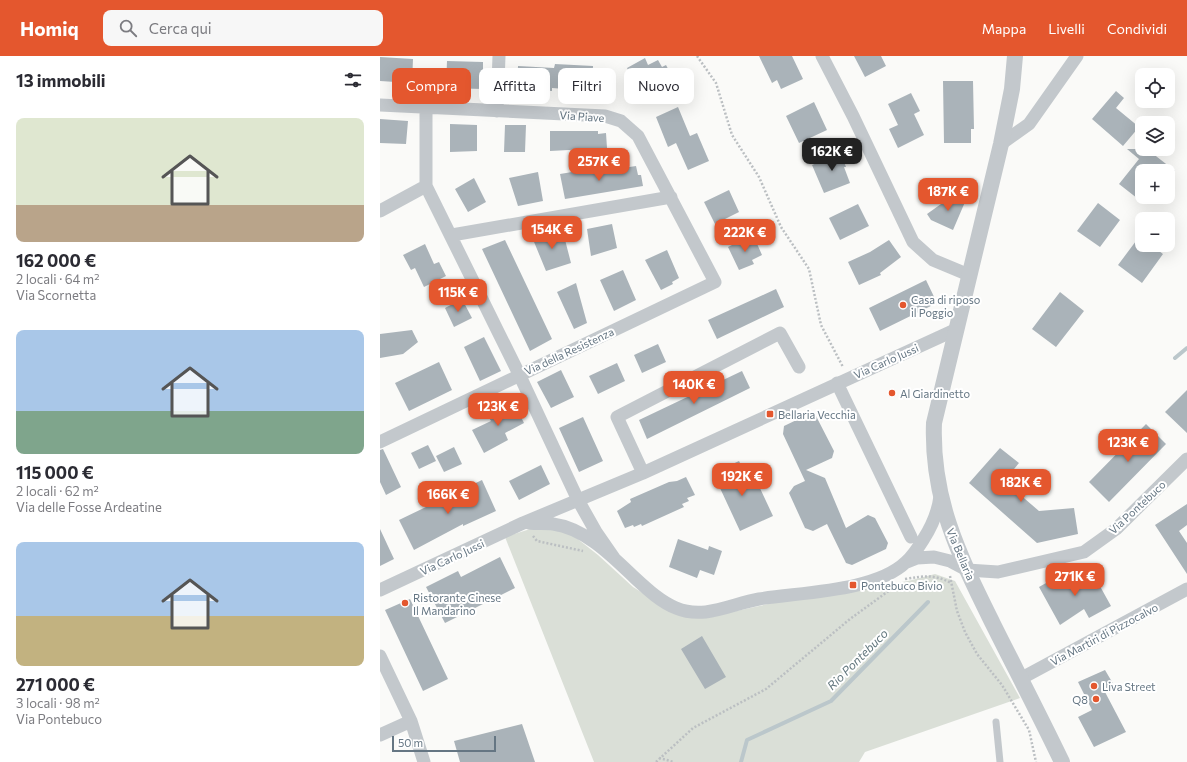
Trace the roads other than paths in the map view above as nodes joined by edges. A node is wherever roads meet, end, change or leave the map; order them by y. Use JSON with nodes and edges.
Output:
{"nodes":[{"id":1,"x":499,"y":56,"type":"edge"},
{"id":2,"x":822,"y":56,"type":"edge"},
{"id":3,"x":1015,"y":56,"type":"edge"},
{"id":4,"x":1077,"y":56,"type":"edge"},
{"id":5,"x":380,"y":104,"type":"edge"},
{"id":6,"x":426,"y":107,"type":"junction"},
{"id":7,"x":497,"y":111,"type":"junction"},
{"id":8,"x":1001,"y":144,"type":"junction"},
{"id":9,"x":426,"y":186,"type":"junction"},
{"id":10,"x":671,"y":197,"type":"junction"},
{"id":11,"x":380,"y":211,"type":"edge"},
{"id":12,"x":452,"y":236,"type":"junction"},
{"id":13,"x":970,"y":275,"type":"junction"},
{"id":14,"x":715,"y":282,"type":"joint"},
{"id":15,"x":955,"y":330,"type":"junction"},
{"id":16,"x":799,"y":367,"type":"dead end"},
{"id":17,"x":519,"y":374,"type":"junction"},
{"id":18,"x":842,"y":381,"type":"junction"},
{"id":19,"x":380,"y":442,"type":"edge"},
{"id":20,"x":1187,"y":459,"type":"edge"},
{"id":21,"x":643,"y":473,"type":"junction"},
{"id":22,"x":940,"y":496,"type":"junction"},
{"id":23,"x":578,"y":500,"type":"junction"},
{"id":24,"x":523,"y":523,"type":"junction"},
{"id":25,"x":911,"y":537,"type":"dead end"},
{"id":26,"x":614,"y":558,"type":"junction"},
{"id":27,"x":907,"y":562,"type":"junction"},
{"id":28,"x":967,"y":570,"type":"junction"},
{"id":29,"x":1187,"y":589,"type":"edge"},
{"id":30,"x":380,"y":590,"type":"edge"},
{"id":31,"x":380,"y":656,"type":"edge"},
{"id":32,"x":1020,"y":679,"type":"junction"},
{"id":33,"x":412,"y":721,"type":"junction"},
{"id":34,"x":996,"y":722,"type":"dead end"},
{"id":35,"x":380,"y":735,"type":"edge"},
{"id":36,"x":424,"y":762,"type":"edge"},
{"id":37,"x":1000,"y":762,"type":"edge"},
{"id":38,"x":1062,"y":762,"type":"edge"}],
"edges":[{"from":1,"to":7,"type":"street"},
{"from":2,"to":13,"type":"street"},
{"from":3,"to":8,"type":"street"},
{"from":4,"to":8,"type":"street"},
{"from":5,"to":6,"type":"street","name":"Via Piave"},
{"from":6,"to":7,"type":"street","name":"Via Piave"},
{"from":6,"to":9,"type":"street"},
{"from":7,"to":10,"type":"street","name":"Via Piave"},
{"from":8,"to":13,"type":"street"},
{"from":9,"to":11,"type":"street"},
{"from":9,"to":12,"type":"street"},
{"from":10,"to":12,"type":"street"},
{"from":10,"to":14,"type":"street","name":"Via Piave"},
{"from":12,"to":17,"type":"street"},
{"from":13,"to":15,"type":"street"},
{"from":14,"to":17,"type":"street","name":"Via della Resistenza"},
{"from":15,"to":18,"type":"street","name":"Via Carlo Jussi"},
{"from":15,"to":22,"type":"street","name":"Via Bellaria"},
{"from":16,"to":21,"type":"street"},
{"from":17,"to":19,"type":"street","name":"Via della Resistenza"},
{"from":17,"to":23,"type":"street"},
{"from":18,"to":21,"type":"street","name":"Via Carlo Jussi"},
{"from":18,"to":25,"type":"street"},
{"from":20,"to":28,"type":"street","name":"Via Pontebuco"},
{"from":21,"to":23,"type":"street","name":"Via Carlo Jussi"},
{"from":22,"to":27,"type":"street","name":"Via Carlo Jussi"},
{"from":22,"to":28,"type":"street","name":"Via Bellaria"},
{"from":23,"to":24,"type":"street","name":"Via Carlo Jussi"},
{"from":23,"to":26,"type":"street","name":"Via Carlo Jussi"},
{"from":24,"to":26,"type":"street","name":"Via Carlo Jussi"},
{"from":24,"to":30,"type":"street","name":"Via Carlo Jussi"},
{"from":26,"to":27,"type":"street","name":"Via Carlo Jussi"},
{"from":27,"to":28,"type":"street","name":"Via Carlo Jussi"},
{"from":28,"to":32,"type":"street","name":"Via Bellaria"},
{"from":29,"to":32,"type":"street","name":"Via Martiri di Pizzocalvo"},
{"from":31,"to":33,"type":"street"},
{"from":32,"to":38,"type":"street","name":"Via Bellaria"},
{"from":33,"to":35,"type":"street"},
{"from":33,"to":36,"type":"street"},
{"from":34,"to":37,"type":"lane"}]}
